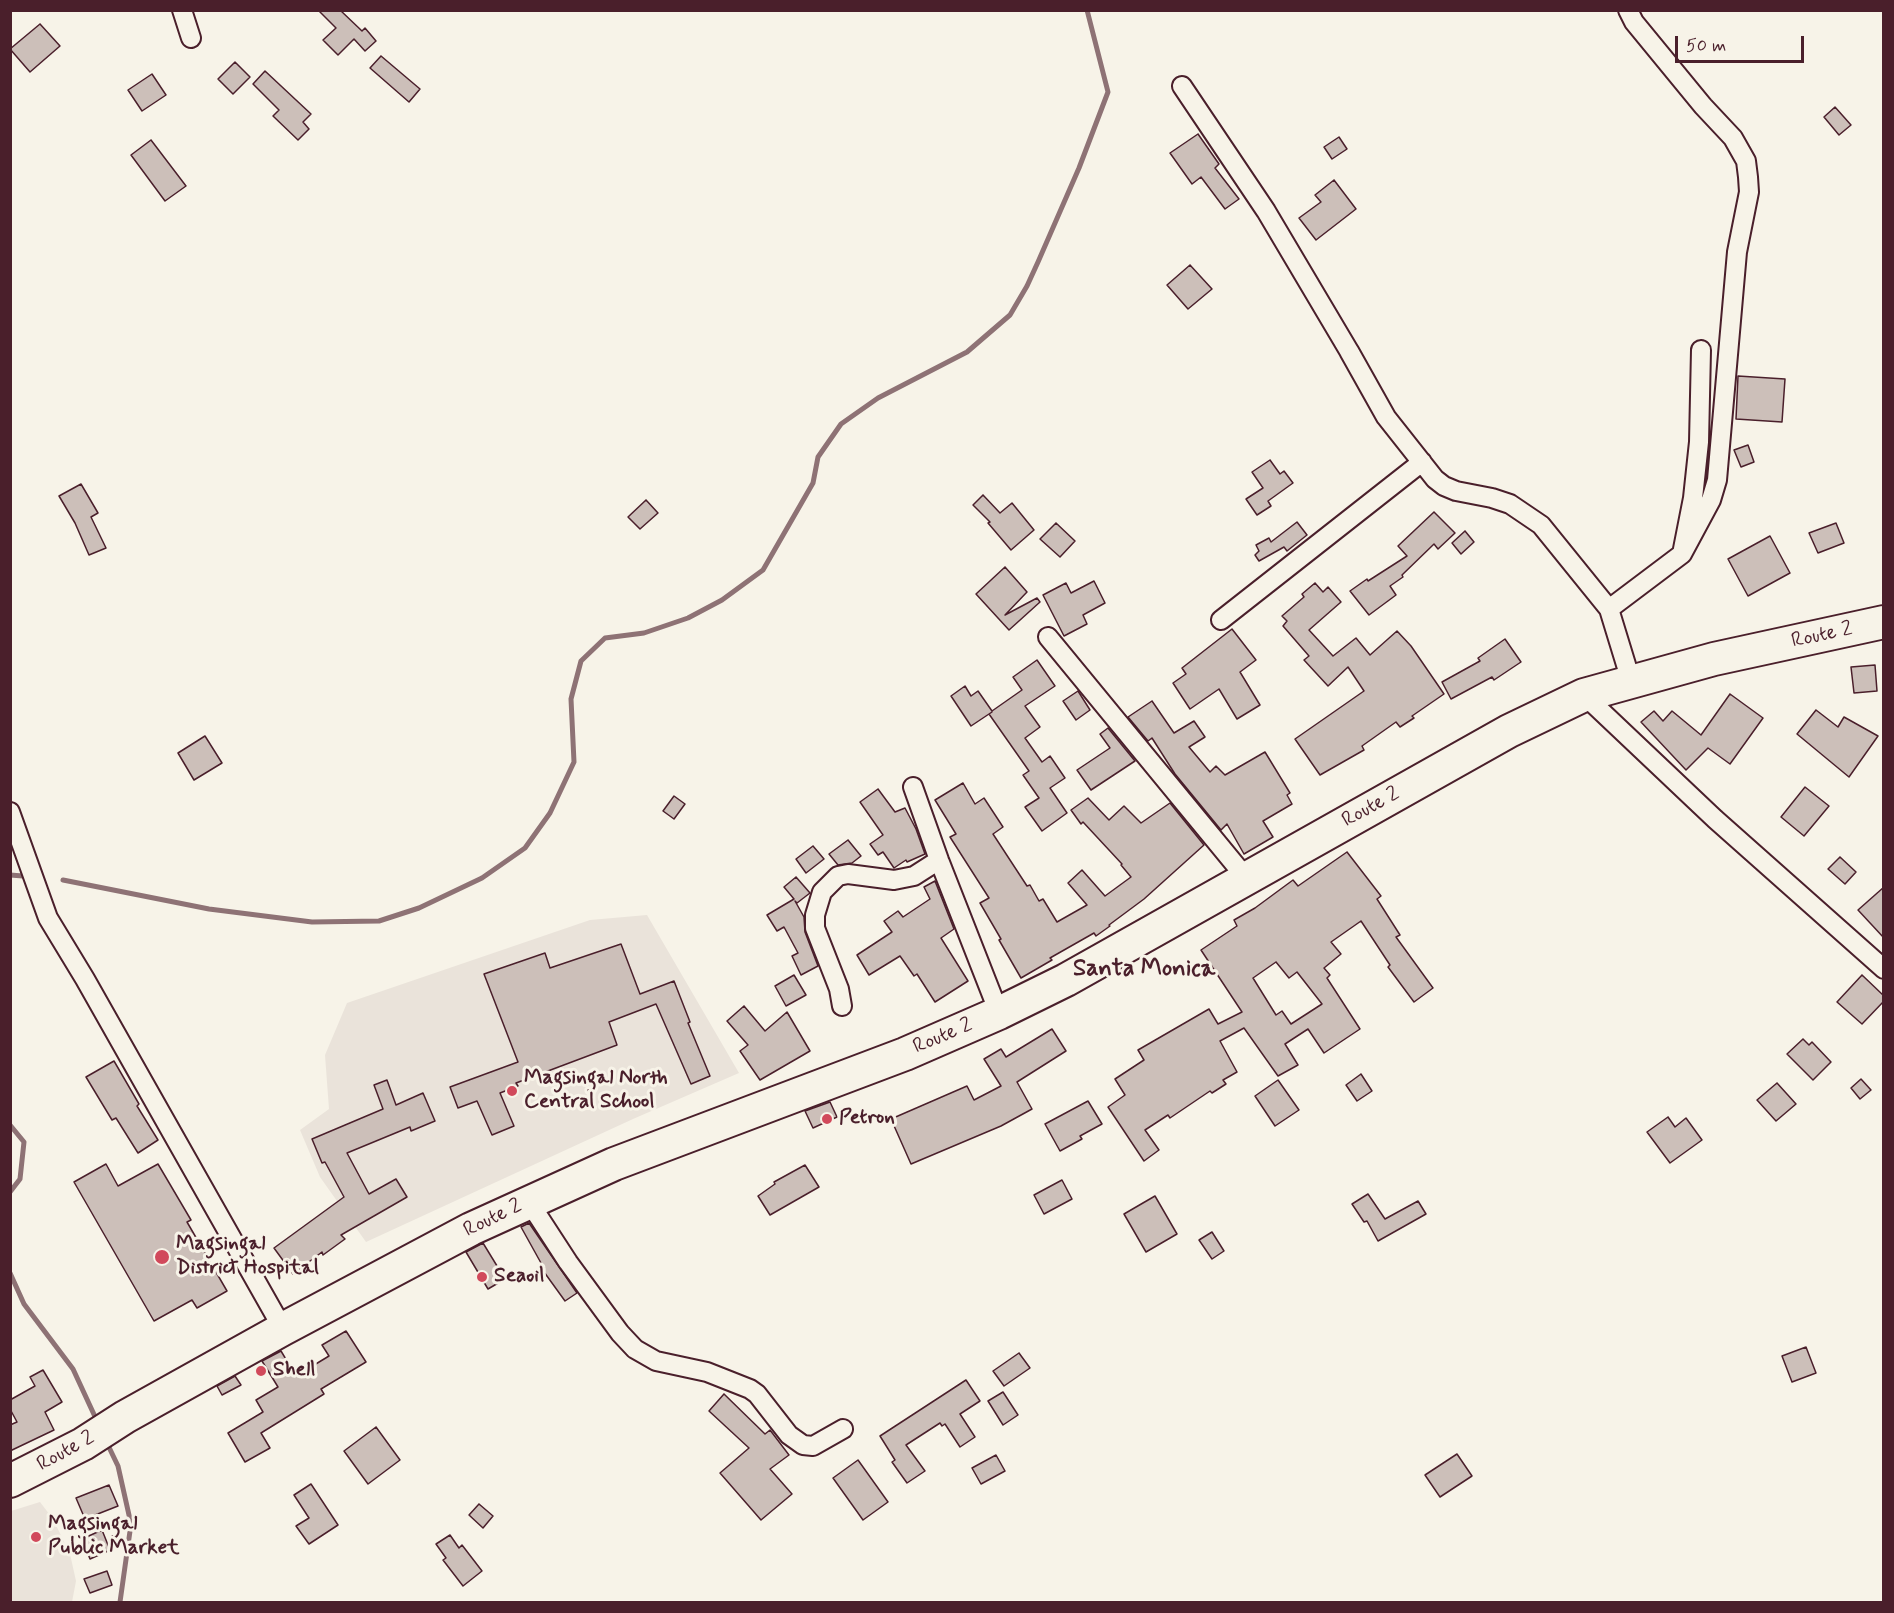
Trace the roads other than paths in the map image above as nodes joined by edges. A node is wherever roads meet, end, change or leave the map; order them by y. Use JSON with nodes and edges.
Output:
{"nodes":[{"id":1,"x":182,"y":10,"type":"edge"},
{"id":2,"x":1628,"y":10,"type":"edge"},
{"id":3,"x":191,"y":38,"type":"dead end"},
{"id":4,"x":1182,"y":86,"type":"dead end"},
{"id":5,"x":1701,"y":350,"type":"dead end"},
{"id":6,"x":1422,"y":462,"type":"junction"},
{"id":7,"x":1682,"y":554,"type":"junction"},
{"id":8,"x":1610,"y":609,"type":"junction"},
{"id":9,"x":1221,"y":620,"type":"dead end"},
{"id":10,"x":1884,"y":622,"type":"edge"},
{"id":11,"x":1048,"y":637,"type":"dead end"},
{"id":12,"x":1631,"y":681,"type":"junction"},
{"id":13,"x":1584,"y":695,"type":"junction"},
{"id":14,"x":913,"y":787,"type":"dead end"},
{"id":15,"x":10,"y":812,"type":"edge"},
{"id":16,"x":939,"y":860,"type":"junction"},
{"id":17,"x":1247,"y":879,"type":"junction"},
{"id":18,"x":1884,"y":969,"type":"edge"},
{"id":19,"x":842,"y":1005,"type":"dead end"},
{"id":20,"x":999,"y":1013,"type":"junction"},
{"id":21,"x":529,"y":1202,"type":"junction"},
{"id":22,"x":283,"y":1329,"type":"junction"},
{"id":23,"x":843,"y":1429,"type":"dead end"},
{"id":24,"x":10,"y":1481,"type":"edge"}],
"edges":[{"from":1,"to":3,"type":"street"},
{"from":2,"to":7,"type":"street"},
{"from":4,"to":6,"type":"street"},
{"from":5,"to":7,"type":"street"},
{"from":6,"to":8,"type":"street"},
{"from":6,"to":9,"type":"street"},
{"from":7,"to":8,"type":"street"},
{"from":8,"to":12,"type":"street"},
{"from":10,"to":12,"type":"highway","name":"Route 2"},
{"from":11,"to":17,"type":"street"},
{"from":12,"to":13,"type":"highway","name":"Route 2"},
{"from":13,"to":17,"type":"highway","name":"Route 2"},
{"from":13,"to":18,"type":"street"},
{"from":14,"to":16,"type":"street"},
{"from":15,"to":22,"type":"street"},
{"from":16,"to":19,"type":"street"},
{"from":16,"to":20,"type":"street"},
{"from":17,"to":20,"type":"highway","name":"Route 2"},
{"from":20,"to":21,"type":"highway","name":"Route 2"},
{"from":21,"to":22,"type":"highway","name":"Route 2"},
{"from":21,"to":23,"type":"street"},
{"from":22,"to":24,"type":"highway","name":"Route 2"}]}
